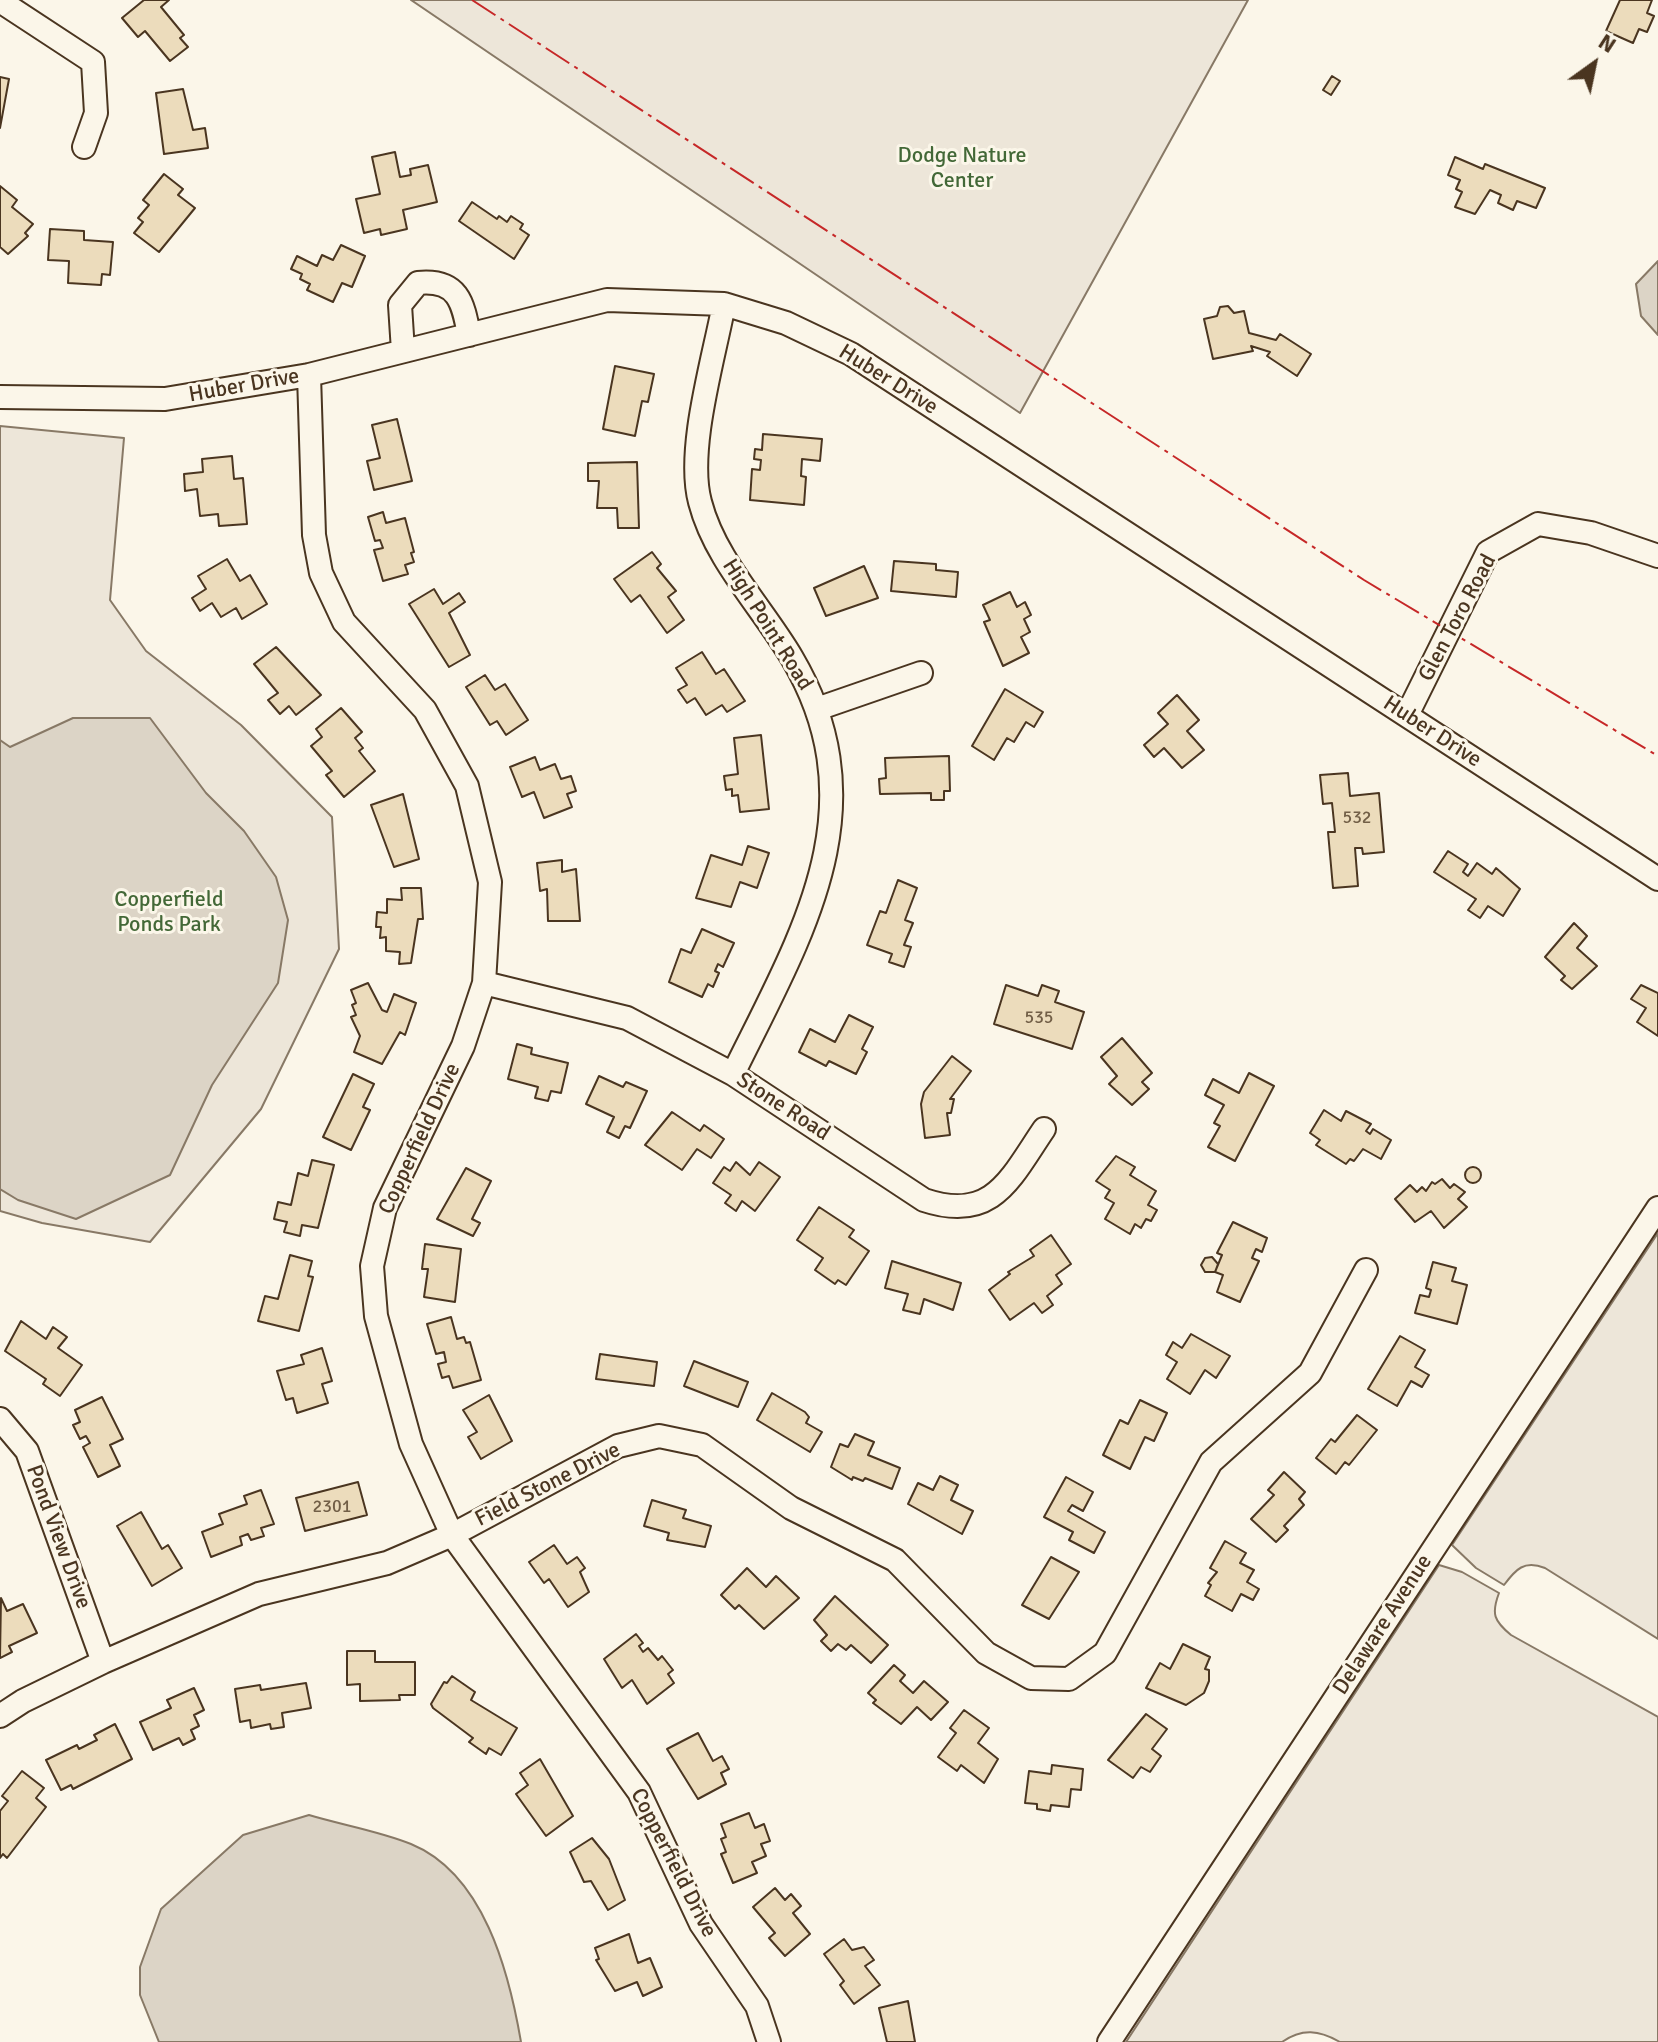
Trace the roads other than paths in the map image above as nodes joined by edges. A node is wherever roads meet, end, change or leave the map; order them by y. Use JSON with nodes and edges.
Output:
{"nodes":[{"id":1,"x":0,"y":1,"type":"edge"},
{"id":2,"x":84,"y":147,"type":"dead end"},
{"id":3,"x":724,"y":304,"type":"junction"},
{"id":4,"x":469,"y":335,"type":"junction"},
{"id":5,"x":403,"y":351,"type":"junction"},
{"id":6,"x":309,"y":375,"type":"junction"},
{"id":7,"x":0,"y":397,"type":"edge"},
{"id":8,"x":1658,"y":556,"type":"edge"},
{"id":9,"x":921,"y":673,"type":"dead end"},
{"id":10,"x":817,"y":709,"type":"junction"},
{"id":11,"x":1407,"y":715,"type":"junction"},
{"id":12,"x":1658,"y":879,"type":"edge"},
{"id":13,"x":484,"y":983,"type":"junction"},
{"id":14,"x":733,"y":1074,"type":"junction"},
{"id":15,"x":1044,"y":1129,"type":"dead end"},
{"id":16,"x":1658,"y":1208,"type":"edge"},
{"id":17,"x":1366,"y":1270,"type":"dead end"},
{"id":18,"x":0,"y":1419,"type":"edge"},
{"id":19,"x":452,"y":1535,"type":"junction"},
{"id":20,"x":103,"y":1662,"type":"junction"},
{"id":21,"x":0,"y":1716,"type":"edge"},
{"id":22,"x":769,"y":2042,"type":"edge"},
{"id":23,"x":1109,"y":2042,"type":"edge"}],
"edges":[{"from":1,"to":2,"type":"street"},
{"from":3,"to":4,"type":"street","name":"Huber Drive"},
{"from":3,"to":10,"type":"street","name":"High Point Road"},
{"from":3,"to":11,"type":"street","name":"Huber Drive"},
{"from":4,"to":5,"type":"street","name":"Huber Drive"},
{"from":4,"to":5,"type":"street"},
{"from":5,"to":6,"type":"street","name":"Huber Drive"},
{"from":6,"to":7,"type":"street","name":"Huber Drive"},
{"from":6,"to":13,"type":"street","name":"Copperfield Drive"},
{"from":8,"to":11,"type":"street","name":"Glen Toro Road"},
{"from":9,"to":10,"type":"street"},
{"from":10,"to":14,"type":"street","name":"High Point Road"},
{"from":11,"to":12,"type":"street","name":"Huber Drive"},
{"from":13,"to":14,"type":"street","name":"Stone Road"},
{"from":13,"to":19,"type":"street","name":"Copperfield Drive"},
{"from":14,"to":15,"type":"street","name":"Stone Road"},
{"from":16,"to":23,"type":"street","name":"Delaware Avenue"},
{"from":17,"to":19,"type":"street","name":"Field Stone Drive"},
{"from":18,"to":20,"type":"street","name":"Pond View Drive"},
{"from":19,"to":20,"type":"street","name":"Field Stone Drive"},
{"from":19,"to":22,"type":"street","name":"Copperfield Drive"},
{"from":20,"to":21,"type":"street","name":"Field Stone Drive"}]}
